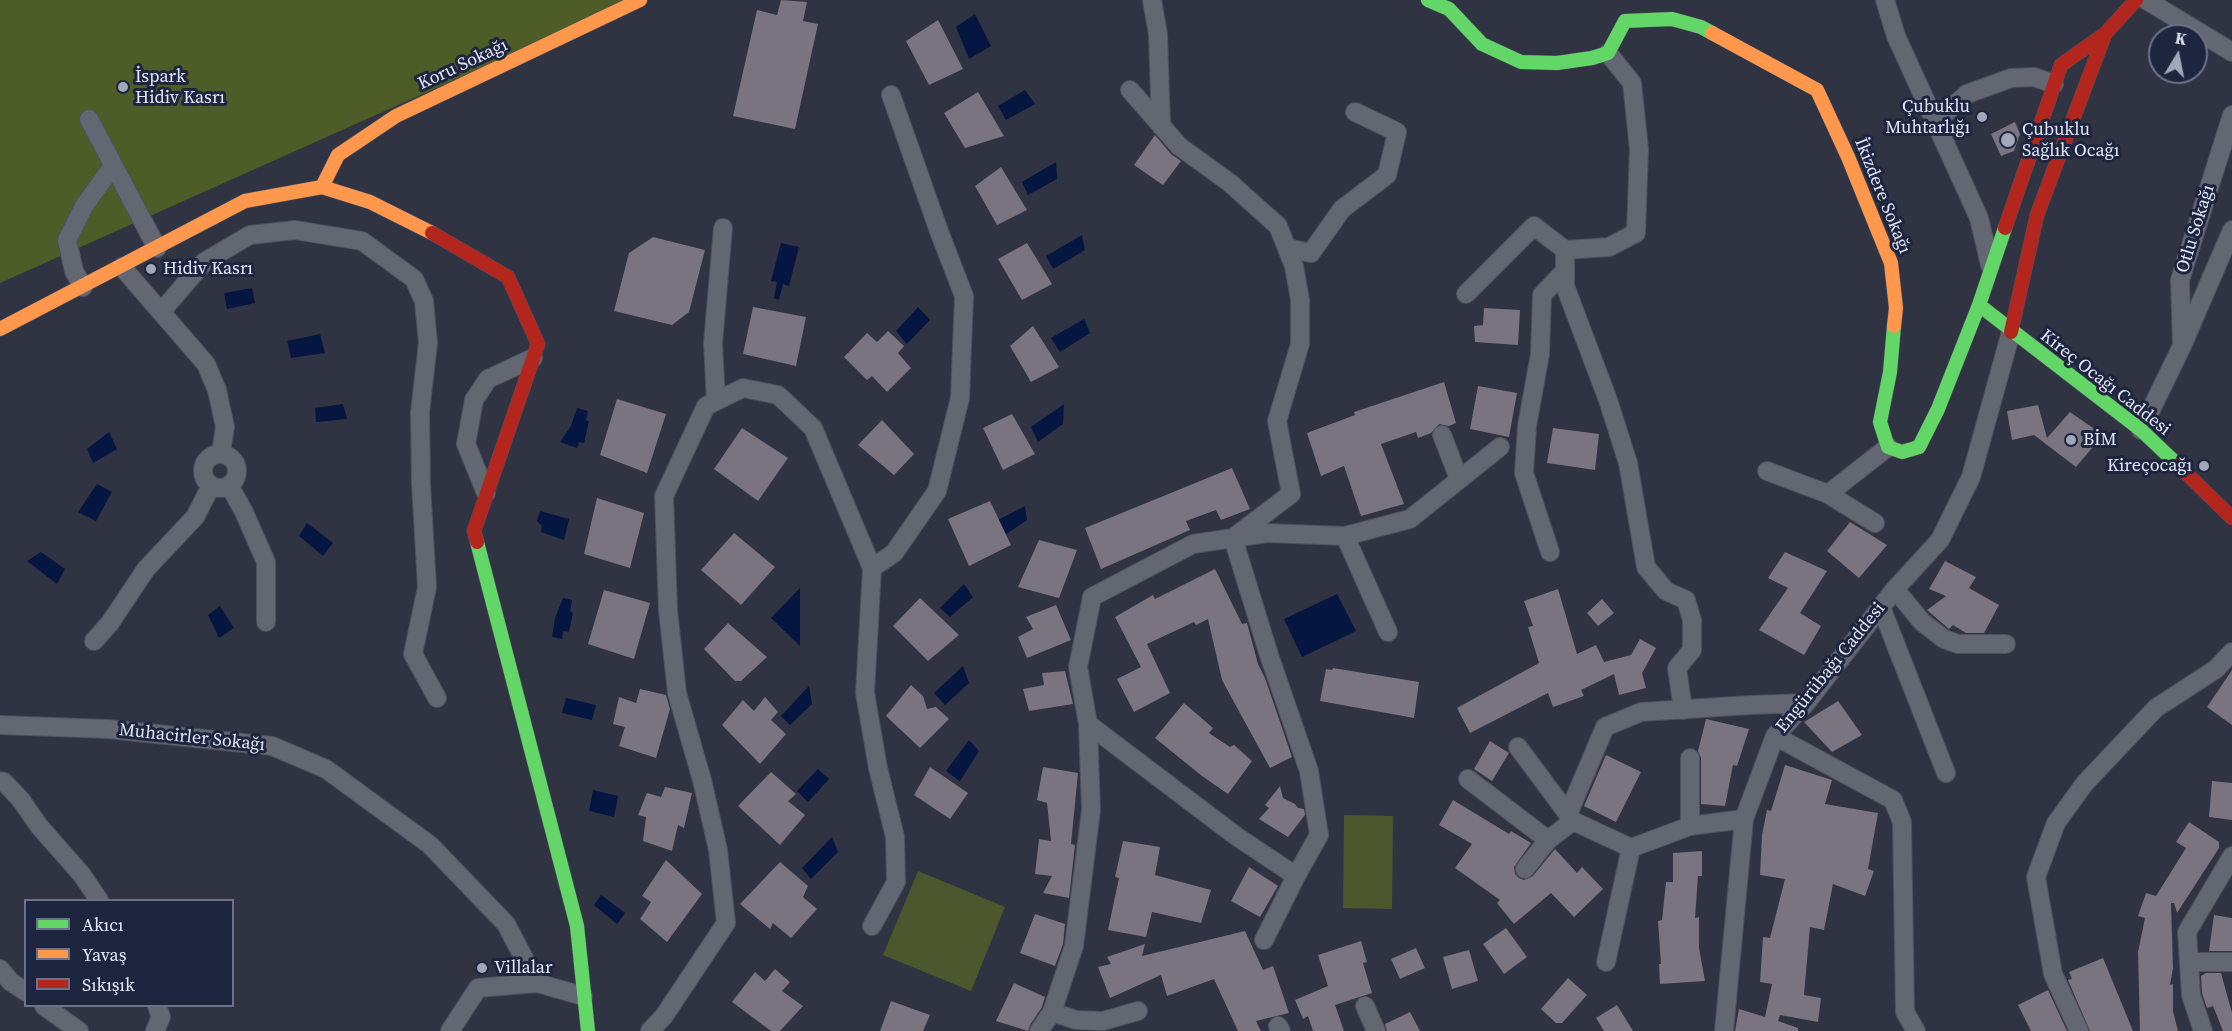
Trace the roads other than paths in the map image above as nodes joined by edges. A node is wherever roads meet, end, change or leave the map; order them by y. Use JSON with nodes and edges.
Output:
{"nodes":[{"id":1,"x":640,"y":0,"type":"edge"},
{"id":2,"x":1152,"y":0,"type":"edge"},
{"id":3,"x":1428,"y":0,"type":"edge"},
{"id":4,"x":1885,"y":0,"type":"edge"},
{"id":5,"x":2136,"y":0,"type":"edge"},
{"id":6,"x":2146,"y":0,"type":"edge"},
{"id":7,"x":2105,"y":34,"type":"junction"},
{"id":8,"x":2232,"y":52,"type":"edge"},
{"id":9,"x":1608,"y":53,"type":"junction"},
{"id":10,"x":2054,"y":84,"type":"junction"},
{"id":11,"x":1130,"y":90,"type":"dead end"},
{"id":12,"x":891,"y":95,"type":"dead end"},
{"id":13,"x":1355,"y":112,"type":"dead end"},
{"id":14,"x":2232,"y":115,"type":"edge"},
{"id":15,"x":88,"y":119,"type":"dead end"},
{"id":16,"x":1935,"y":122,"type":"junction"},
{"id":17,"x":1161,"y":126,"type":"junction"},
{"id":18,"x":113,"y":166,"type":"junction"},
{"id":19,"x":322,"y":187,"type":"junction"},
{"id":20,"x":723,"y":228,"type":"dead end"},
{"id":21,"x":2232,"y":230,"type":"edge"},
{"id":22,"x":158,"y":248,"type":"junction"},
{"id":23,"x":1287,"y":248,"type":"junction"},
{"id":24,"x":1565,"y":250,"type":"junction"},
{"id":25,"x":122,"y":267,"type":"junction"},
{"id":26,"x":1992,"y":270,"type":"junction"},
{"id":27,"x":1565,"y":271,"type":"junction"},
{"id":28,"x":83,"y":287,"type":"junction"},
{"id":29,"x":1466,"y":294,"type":"dead end"},
{"id":30,"x":1979,"y":305,"type":"junction"},
{"id":31,"x":161,"y":312,"type":"junction"},
{"id":32,"x":0,"y":329,"type":"edge"},
{"id":33,"x":2011,"y":332,"type":"junction"},
{"id":34,"x":2182,"y":346,"type":"junction"},
{"id":35,"x":533,"y":358,"type":"junction"},
{"id":36,"x":716,"y":401,"type":"junction"},
{"id":37,"x":2141,"y":430,"type":"junction"},
{"id":38,"x":1442,"y":435,"type":"dead end"},
{"id":39,"x":1500,"y":447,"type":"dead end"},
{"id":40,"x":1888,"y":447,"type":"junction"},
{"id":41,"x":221,"y":453,"type":"junction"},
{"id":42,"x":1767,"y":471,"type":"dead end"},
{"id":43,"x":1459,"y":479,"type":"junction"},
{"id":44,"x":229,"y":485,"type":"junction"},
{"id":45,"x":211,"y":486,"type":"junction"},
{"id":46,"x":486,"y":493,"type":"junction"},
{"id":47,"x":1828,"y":494,"type":"junction"},
{"id":48,"x":2232,"y":518,"type":"edge"},
{"id":49,"x":1875,"y":522,"type":"dead end"},
{"id":50,"x":1345,"y":536,"type":"junction"},
{"id":51,"x":1233,"y":538,"type":"junction"},
{"id":52,"x":1550,"y":552,"type":"dead end"},
{"id":53,"x":872,"y":568,"type":"junction"},
{"id":54,"x":1895,"y":589,"type":"junction"},
{"id":55,"x":1881,"y":606,"type":"junction"},
{"id":56,"x":266,"y":622,"type":"dead end"},
{"id":57,"x":1388,"y":632,"type":"dead end"},
{"id":58,"x":94,"y":641,"type":"dead end"},
{"id":59,"x":2006,"y":644,"type":"dead end"},
{"id":60,"x":2232,"y":652,"type":"edge"},
{"id":61,"x":437,"y":698,"type":"dead end"},
{"id":62,"x":1806,"y":703,"type":"junction"},
{"id":63,"x":1683,"y":710,"type":"junction"},
{"id":64,"x":1088,"y":724,"type":"junction"},
{"id":65,"x":0,"y":725,"type":"edge"},
{"id":66,"x":1775,"y":736,"type":"junction"},
{"id":67,"x":1518,"y":747,"type":"dead end"},
{"id":68,"x":1690,"y":758,"type":"dead end"},
{"id":69,"x":1946,"y":772,"type":"dead end"},
{"id":70,"x":1468,"y":779,"type":"dead end"},
{"id":71,"x":0,"y":781,"type":"edge"},
{"id":72,"x":1571,"y":817,"type":"junction"},
{"id":73,"x":1744,"y":819,"type":"junction"},
{"id":74,"x":1690,"y":826,"type":"junction"},
{"id":75,"x":1548,"y":840,"type":"junction"},
{"id":76,"x":1631,"y":848,"type":"junction"},
{"id":77,"x":2232,"y":856,"type":"edge"},
{"id":78,"x":1525,"y":869,"type":"dead end"},
{"id":79,"x":1296,"y":876,"type":"junction"},
{"id":80,"x":98,"y":899,"type":"edge"},
{"id":81,"x":872,"y":926,"type":"dead end"},
{"id":82,"x":1264,"y":940,"type":"dead end"},
{"id":83,"x":1606,"y":962,"type":"dead end"},
{"id":84,"x":2189,"y":962,"type":"junction"},
{"id":85,"x":2232,"y":962,"type":"edge"},
{"id":86,"x":0,"y":969,"type":"edge"},
{"id":87,"x":537,"y":983,"type":"junction"},
{"id":88,"x":24,"y":991,"type":"edge"},
{"id":89,"x":583,"y":996,"type":"junction"},
{"id":90,"x":1365,"y":1006,"type":"dead end"},
{"id":91,"x":47,"y":1007,"type":"edge"},
{"id":92,"x":158,"y":1007,"type":"edge"},
{"id":93,"x":1138,"y":1011,"type":"dead end"},
{"id":94,"x":1052,"y":1012,"type":"junction"},
{"id":95,"x":79,"y":1031,"type":"edge"},
{"id":96,"x":155,"y":1031,"type":"edge"},
{"id":97,"x":450,"y":1031,"type":"edge"},
{"id":98,"x":588,"y":1031,"type":"edge"},
{"id":99,"x":650,"y":1031,"type":"edge"},
{"id":100,"x":1040,"y":1031,"type":"edge"},
{"id":101,"x":1376,"y":1031,"type":"edge"},
{"id":102,"x":1724,"y":1031,"type":"edge"},
{"id":103,"x":1916,"y":1031,"type":"edge"},
{"id":104,"x":2079,"y":1031,"type":"edge"},
{"id":105,"x":2203,"y":1031,"type":"edge"}],
"edges":[{"from":1,"to":19,"type":"street","name":"Koru Sokağı"},
{"from":2,"to":17,"type":"street"},
{"from":3,"to":9,"type":"street"},
{"from":4,"to":16,"type":"street"},
{"from":5,"to":7,"type":"street"},
{"from":6,"to":8,"type":"street"},
{"from":7,"to":10,"type":"street"},
{"from":7,"to":33,"type":"street"},
{"from":9,"to":24,"type":"street"},
{"from":9,"to":40,"type":"street","name":"İkizdere Sokağı"},
{"from":10,"to":16,"type":"street"},
{"from":10,"to":26,"type":"street"},
{"from":11,"to":17,"type":"street"},
{"from":12,"to":53,"type":"street"},
{"from":13,"to":23,"type":"street"},
{"from":14,"to":34,"type":"street","name":"Otlu Sokağı"},
{"from":15,"to":18,"type":"street"},
{"from":16,"to":26,"type":"street"},
{"from":17,"to":23,"type":"street"},
{"from":18,"to":22,"type":"street"},
{"from":18,"to":28,"type":"street"},
{"from":19,"to":22,"type":"street"},
{"from":19,"to":35,"type":"street"},
{"from":20,"to":36,"type":"street"},
{"from":21,"to":34,"type":"street"},
{"from":22,"to":25,"type":"street"},
{"from":23,"to":51,"type":"street"},
{"from":24,"to":27,"type":"street"},
{"from":24,"to":29,"type":"street"},
{"from":25,"to":28,"type":"street"},
{"from":25,"to":31,"type":"street"},
{"from":26,"to":30,"type":"street"},
{"from":27,"to":52,"type":"street"},
{"from":27,"to":63,"type":"street"},
{"from":28,"to":32,"type":"street"},
{"from":30,"to":33,"type":"street","name":"Kireç Ocağı Caddesi"},
{"from":30,"to":40,"type":"street"},
{"from":31,"to":41,"type":"street"},
{"from":31,"to":61,"type":"street"},
{"from":33,"to":37,"type":"street","name":"Kireç Ocağı Caddesi"},
{"from":33,"to":54,"type":"street","name":"Engürübağı Caddesi"},
{"from":34,"to":37,"type":"street"},
{"from":35,"to":46,"type":"street"},
{"from":35,"to":46,"type":"street"},
{"from":36,"to":53,"type":"street"},
{"from":36,"to":99,"type":"street"},
{"from":37,"to":48,"type":"street","name":"Kireç Ocağı Caddesi"},
{"from":38,"to":43,"type":"street"},
{"from":39,"to":43,"type":"street"},
{"from":40,"to":47,"type":"street"},
{"from":41,"to":44,"type":"street"},
{"from":41,"to":45,"type":"street"},
{"from":42,"to":47,"type":"street"},
{"from":43,"to":50,"type":"street"},
{"from":44,"to":45,"type":"street"},
{"from":44,"to":56,"type":"street"},
{"from":45,"to":58,"type":"street"},
{"from":46,"to":89,"type":"street"},
{"from":47,"to":49,"type":"street"},
{"from":50,"to":51,"type":"street"},
{"from":50,"to":57,"type":"street"},
{"from":51,"to":64,"type":"street"},
{"from":51,"to":79,"type":"street"},
{"from":53,"to":81,"type":"street"},
{"from":54,"to":55,"type":"street","name":"Engürübağı Caddesi"},
{"from":54,"to":59,"type":"street"},
{"from":55,"to":62,"type":"street","name":"Engürübağı Caddesi"},
{"from":55,"to":69,"type":"street"},
{"from":60,"to":104,"type":"street"},
{"from":62,"to":63,"type":"street"},
{"from":62,"to":66,"type":"street","name":"Engürübağı Caddesi"},
{"from":63,"to":72,"type":"street"},
{"from":64,"to":79,"type":"street"},
{"from":64,"to":94,"type":"street"},
{"from":65,"to":87,"type":"street","name":"Muhacirler Sokağı"},
{"from":66,"to":73,"type":"street","name":"Engürübağı Caddesi"},
{"from":66,"to":103,"type":"street"},
{"from":67,"to":72,"type":"street"},
{"from":68,"to":74,"type":"street"},
{"from":70,"to":75,"type":"street"},
{"from":71,"to":80,"type":"street"},
{"from":72,"to":75,"type":"street"},
{"from":72,"to":76,"type":"street"},
{"from":73,"to":74,"type":"street"},
{"from":73,"to":102,"type":"street","name":"Engürübağı Caddesi"},
{"from":74,"to":76,"type":"street"},
{"from":75,"to":78,"type":"street"},
{"from":76,"to":83,"type":"street"},
{"from":77,"to":84,"type":"street"},
{"from":79,"to":82,"type":"street"},
{"from":84,"to":85,"type":"street"},
{"from":84,"to":105,"type":"street"},
{"from":86,"to":88,"type":"street"},
{"from":87,"to":89,"type":"street"},
{"from":87,"to":97,"type":"street"},
{"from":89,"to":98,"type":"street"},
{"from":90,"to":101,"type":"street"},
{"from":91,"to":95,"type":"street"},
{"from":92,"to":96,"type":"street"},
{"from":93,"to":94,"type":"street"},
{"from":94,"to":100,"type":"street"}]}
